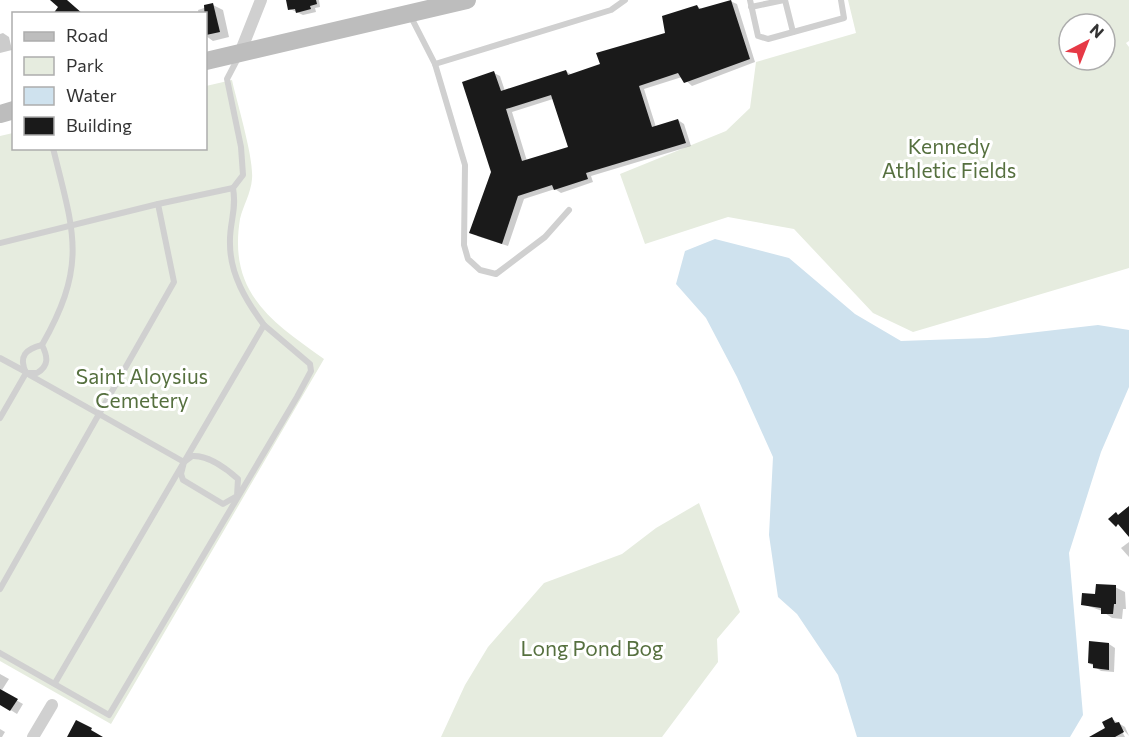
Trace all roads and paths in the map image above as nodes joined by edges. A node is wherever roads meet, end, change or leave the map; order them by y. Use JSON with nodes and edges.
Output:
{"nodes":[{"id":1,"x":261,"y":0,"type":"edge"},
{"id":2,"x":467,"y":0,"type":"edge"},
{"id":3,"x":625,"y":0,"type":"edge"},
{"id":4,"x":785,"y":0,"type":"edge"},
{"id":5,"x":841,"y":0,"type":"edge"},
{"id":6,"x":750,"y":4,"type":"edge"},
{"id":7,"x":410,"y":14,"type":"junction"},
{"id":8,"x":793,"y":32,"type":"junction"},
{"id":9,"x":240,"y":52,"type":"junction"},
{"id":10,"x":207,"y":61,"type":"edge"},
{"id":11,"x":435,"y":64,"type":"junction"},
{"id":12,"x":54,"y":150,"type":"edge"},
{"id":13,"x":233,"y":188,"type":"junction"},
{"id":14,"x":158,"y":204,"type":"junction"},
{"id":15,"x":569,"y":210,"type":"dead end"},
{"id":16,"x":72,"y":223,"type":"junction"},
{"id":17,"x":0,"y":243,"type":"edge"},
{"id":18,"x":264,"y":325,"type":"junction"},
{"id":19,"x":42,"y":345,"type":"junction"},
{"id":20,"x":0,"y":358,"type":"edge"},
{"id":21,"x":26,"y":373,"type":"junction"},
{"id":22,"x":99,"y":414,"type":"junction"},
{"id":23,"x":0,"y":418,"type":"edge"},
{"id":24,"x":184,"y":462,"type":"junction"},
{"id":25,"x":237,"y":496,"type":"junction"},
{"id":26,"x":0,"y":589,"type":"edge"},
{"id":27,"x":0,"y":653,"type":"edge"},
{"id":28,"x":55,"y":683,"type":"junction"},
{"id":29,"x":52,"y":705,"type":"dead end"},
{"id":30,"x":33,"y":737,"type":"edge"}],
"edges":[{"from":1,"to":9,"type":"street"},
{"from":2,"to":7,"type":"main road"},
{"from":3,"to":11,"type":"lane"},
{"from":4,"to":6,"type":"lane"},
{"from":4,"to":8,"type":"lane"},
{"from":5,"to":8,"type":"lane"},
{"from":6,"to":8,"type":"lane"},
{"from":7,"to":9,"type":"main road"},
{"from":7,"to":11,"type":"lane"},
{"from":9,"to":10,"type":"main road"},
{"from":9,"to":13,"type":"lane"},
{"from":11,"to":15,"type":"lane"},
{"from":12,"to":16,"type":"lane"},
{"from":13,"to":14,"type":"lane"},
{"from":13,"to":18,"type":"lane"},
{"from":14,"to":16,"type":"lane"},
{"from":14,"to":22,"type":"lane"},
{"from":16,"to":17,"type":"lane"},
{"from":16,"to":19,"type":"lane"},
{"from":18,"to":24,"type":"lane"},
{"from":18,"to":25,"type":"lane"},
{"from":19,"to":21,"type":"lane"},
{"from":19,"to":21,"type":"lane"},
{"from":20,"to":21,"type":"lane"},
{"from":21,"to":22,"type":"lane"},
{"from":21,"to":23,"type":"lane"},
{"from":22,"to":24,"type":"lane"},
{"from":22,"to":26,"type":"lane"},
{"from":24,"to":25,"type":"lane"},
{"from":24,"to":25,"type":"lane"},
{"from":24,"to":28,"type":"lane"},
{"from":25,"to":28,"type":"lane"},
{"from":27,"to":28,"type":"lane"},
{"from":29,"to":30,"type":"street"}]}
